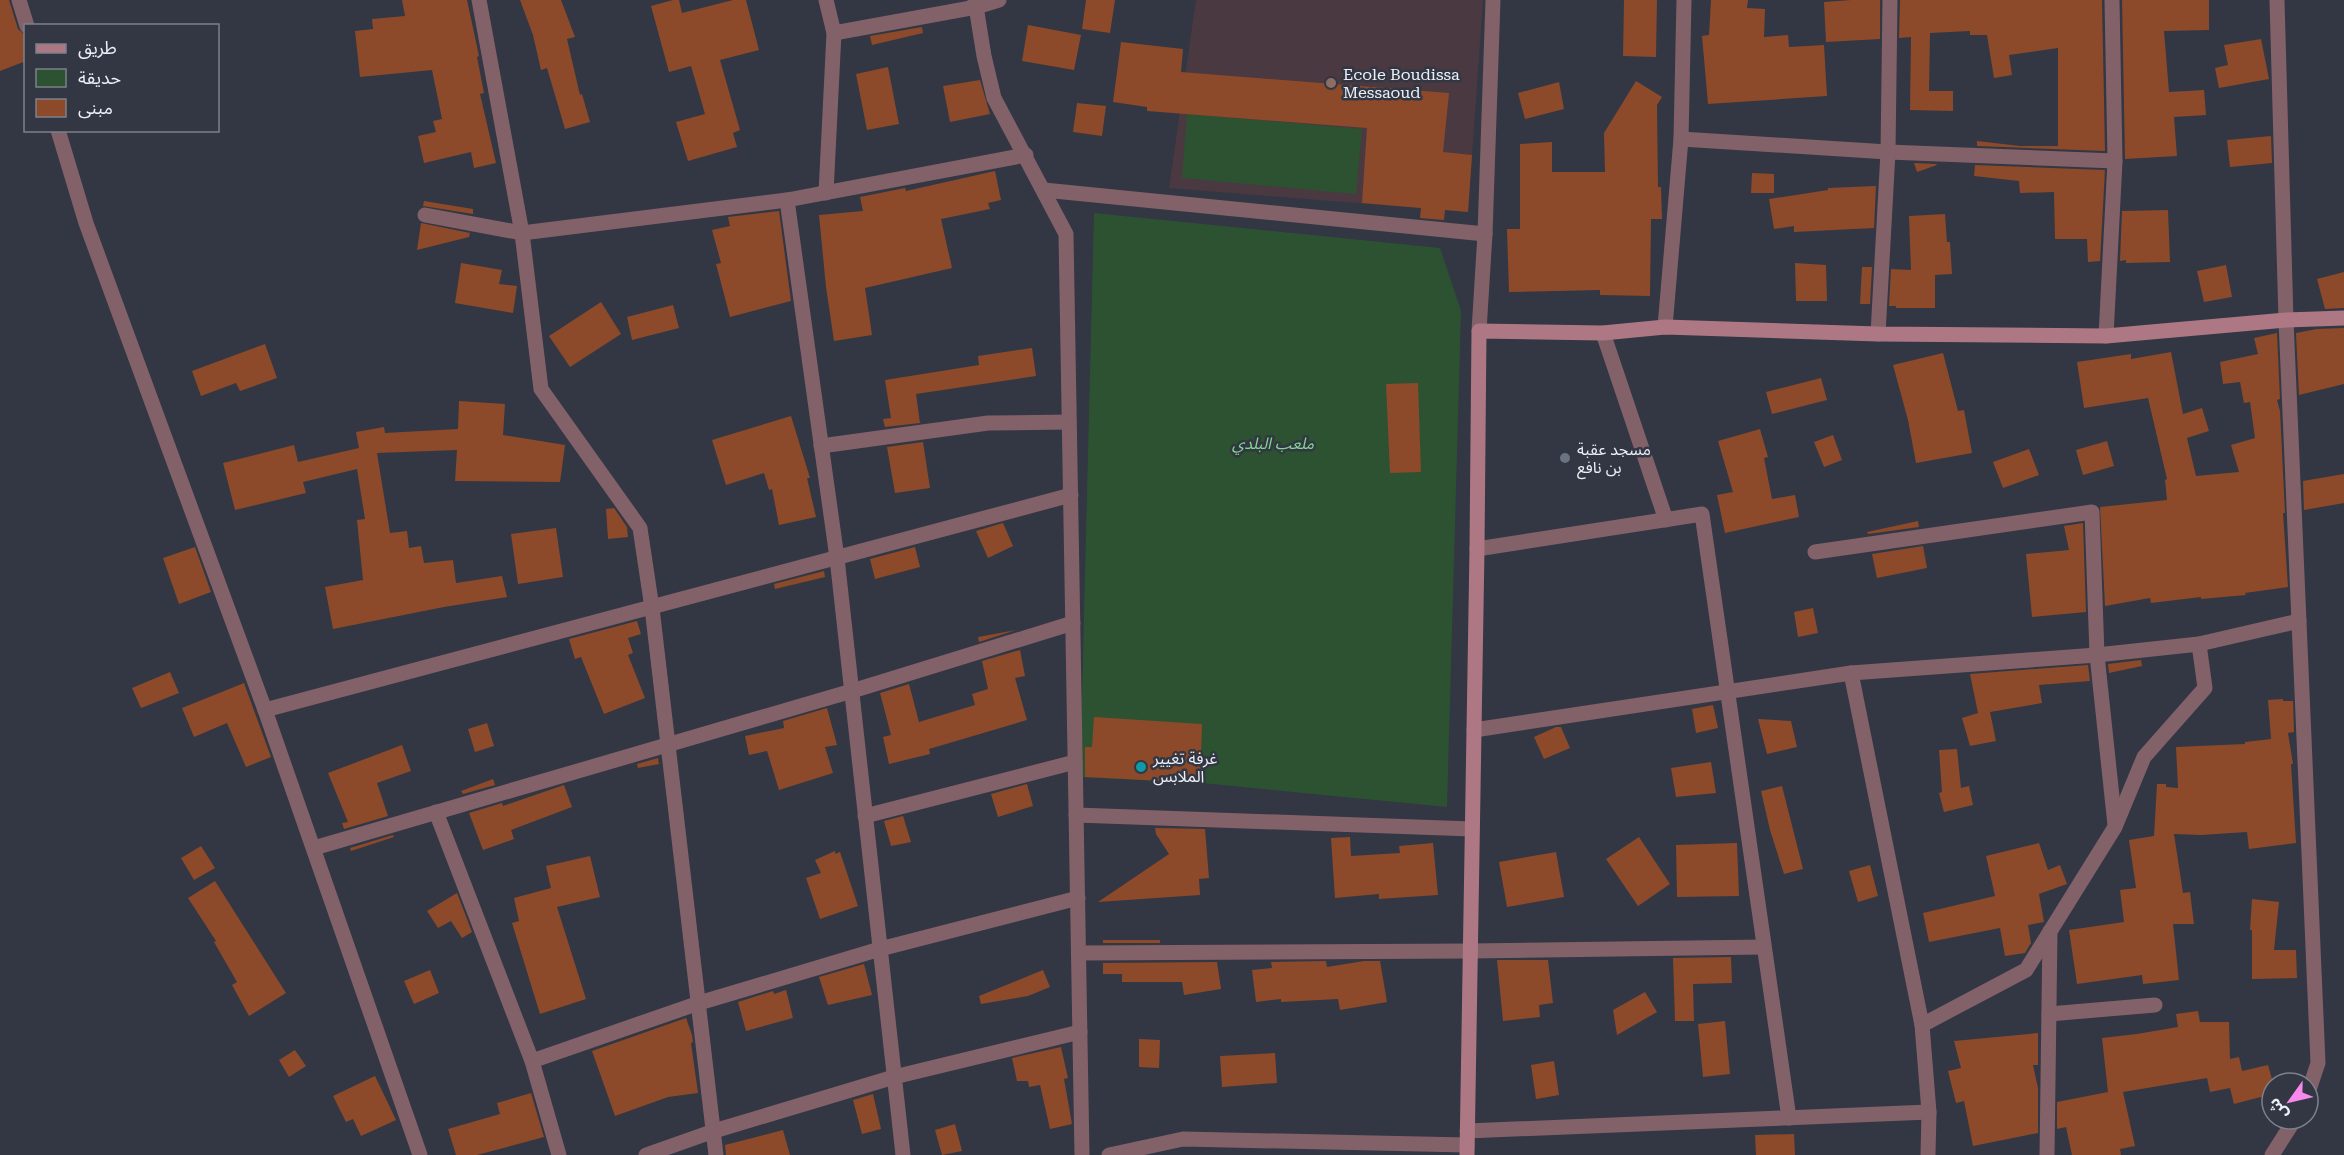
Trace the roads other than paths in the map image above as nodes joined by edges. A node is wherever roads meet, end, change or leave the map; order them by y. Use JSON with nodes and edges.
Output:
{"nodes":[{"id":1,"x":20,"y":0,"type":"edge"},
{"id":2,"x":479,"y":0,"type":"edge"},
{"id":3,"x":826,"y":0,"type":"edge"},
{"id":4,"x":999,"y":0,"type":"edge"},
{"id":5,"x":1493,"y":0,"type":"edge"},
{"id":6,"x":1684,"y":0,"type":"edge"},
{"id":7,"x":1890,"y":0,"type":"edge"},
{"id":8,"x":2112,"y":0,"type":"edge"},
{"id":9,"x":2277,"y":0,"type":"edge"},
{"id":10,"x":976,"y":3,"type":"edge"},
{"id":11,"x":26,"y":24,"type":"edge"},
{"id":12,"x":834,"y":33,"type":"junction"},
{"id":13,"x":59,"y":132,"type":"edge"},
{"id":14,"x":1681,"y":139,"type":"junction"},
{"id":15,"x":1888,"y":152,"type":"junction"},
{"id":16,"x":1026,"y":155,"type":"junction"},
{"id":17,"x":2115,"y":161,"type":"junction"},
{"id":18,"x":1044,"y":190,"type":"junction"},
{"id":19,"x":826,"y":193,"type":"junction"},
{"id":20,"x":787,"y":200,"type":"junction"},
{"id":21,"x":424,"y":215,"type":"dead end"},
{"id":22,"x":522,"y":233,"type":"junction"},
{"id":23,"x":1485,"y":234,"type":"junction"},
{"id":24,"x":2344,"y":318,"type":"edge"},
{"id":25,"x":2286,"y":320,"type":"junction"},
{"id":26,"x":1665,"y":327,"type":"junction"},
{"id":27,"x":1479,"y":331,"type":"junction"},
{"id":28,"x":1604,"y":333,"type":"junction"},
{"id":29,"x":1878,"y":333,"type":"junction"},
{"id":30,"x":2106,"y":336,"type":"junction"},
{"id":31,"x":1069,"y":422,"type":"junction"},
{"id":32,"x":821,"y":446,"type":"junction"},
{"id":33,"x":1071,"y":495,"type":"junction"},
{"id":34,"x":1666,"y":520,"type":"junction"},
{"id":35,"x":1477,"y":549,"type":"junction"},
{"id":36,"x":1815,"y":552,"type":"dead end"},
{"id":37,"x":837,"y":558,"type":"junction"},
{"id":38,"x":652,"y":608,"type":"junction"},
{"id":39,"x":2299,"y":621,"type":"junction"},
{"id":40,"x":1073,"y":623,"type":"junction"},
{"id":41,"x":2199,"y":644,"type":"junction"},
{"id":42,"x":2097,"y":654,"type":"junction"},
{"id":43,"x":1851,"y":673,"type":"junction"},
{"id":44,"x":852,"y":691,"type":"junction"},
{"id":45,"x":1726,"y":692,"type":"junction"},
{"id":46,"x":265,"y":710,"type":"junction"},
{"id":47,"x":1474,"y":730,"type":"junction"},
{"id":48,"x":668,"y":745,"type":"junction"},
{"id":49,"x":1075,"y":762,"type":"junction"},
{"id":50,"x":435,"y":812,"type":"junction"},
{"id":51,"x":1076,"y":815,"type":"junction"},
{"id":52,"x":865,"y":816,"type":"junction"},
{"id":53,"x":2115,"y":827,"type":"junction"},
{"id":54,"x":1472,"y":829,"type":"junction"},
{"id":55,"x":314,"y":848,"type":"junction"},
{"id":56,"x":1078,"y":898,"type":"junction"},
{"id":57,"x":2050,"y":931,"type":"junction"},
{"id":58,"x":1764,"y":947,"type":"junction"},
{"id":59,"x":880,"y":950,"type":"junction"},
{"id":60,"x":1470,"y":951,"type":"junction"},
{"id":61,"x":1078,"y":952,"type":"junction"},
{"id":62,"x":699,"y":1003,"type":"junction"},
{"id":63,"x":2155,"y":1005,"type":"dead end"},
{"id":64,"x":2049,"y":1014,"type":"junction"},
{"id":65,"x":1922,"y":1025,"type":"junction"},
{"id":66,"x":1080,"y":1032,"type":"junction"},
{"id":67,"x":532,"y":1061,"type":"junction"},
{"id":68,"x":2315,"y":1071,"type":"edge"},
{"id":69,"x":894,"y":1077,"type":"junction"},
{"id":70,"x":1929,"y":1112,"type":"junction"},
{"id":71,"x":1789,"y":1118,"type":"junction"},
{"id":72,"x":714,"y":1131,"type":"junction"},
{"id":73,"x":2287,"y":1131,"type":"edge"},
{"id":74,"x":1467,"y":1144,"type":"edge"},
{"id":75,"x":420,"y":1155,"type":"edge"},
{"id":76,"x":559,"y":1155,"type":"edge"},
{"id":77,"x":646,"y":1155,"type":"edge"},
{"id":78,"x":716,"y":1155,"type":"edge"},
{"id":79,"x":903,"y":1155,"type":"edge"},
{"id":80,"x":1082,"y":1155,"type":"edge"},
{"id":81,"x":1109,"y":1155,"type":"edge"},
{"id":82,"x":1928,"y":1155,"type":"edge"},
{"id":83,"x":2047,"y":1155,"type":"edge"},
{"id":84,"x":2272,"y":1155,"type":"edge"}],
"edges":[{"from":1,"to":11,"type":"street"},
{"from":2,"to":22,"type":"street"},
{"from":3,"to":12,"type":"street"},
{"from":4,"to":10,"type":"street"},
{"from":5,"to":23,"type":"street"},
{"from":6,"to":14,"type":"street"},
{"from":7,"to":15,"type":"street"},
{"from":8,"to":17,"type":"street"},
{"from":9,"to":25,"type":"street"},
{"from":10,"to":12,"type":"street"},
{"from":10,"to":16,"type":"street"},
{"from":12,"to":19,"type":"street"},
{"from":13,"to":46,"type":"street"},
{"from":14,"to":15,"type":"street"},
{"from":14,"to":26,"type":"street"},
{"from":15,"to":17,"type":"street"},
{"from":15,"to":29,"type":"street"},
{"from":16,"to":18,"type":"street"},
{"from":16,"to":19,"type":"street"},
{"from":17,"to":30,"type":"street"},
{"from":18,"to":23,"type":"street"},
{"from":18,"to":31,"type":"street"},
{"from":19,"to":20,"type":"street"},
{"from":20,"to":22,"type":"street"},
{"from":20,"to":32,"type":"street"},
{"from":21,"to":22,"type":"street"},
{"from":22,"to":38,"type":"street"},
{"from":23,"to":27,"type":"street"},
{"from":24,"to":25,"type":"street"},
{"from":25,"to":30,"type":"street"},
{"from":25,"to":39,"type":"street"},
{"from":26,"to":28,"type":"street"},
{"from":26,"to":29,"type":"street"},
{"from":27,"to":28,"type":"street"},
{"from":27,"to":35,"type":"street"},
{"from":28,"to":34,"type":"street"},
{"from":29,"to":30,"type":"street"},
{"from":31,"to":32,"type":"street"},
{"from":31,"to":33,"type":"street"},
{"from":32,"to":37,"type":"street"},
{"from":33,"to":37,"type":"street"},
{"from":33,"to":40,"type":"street"},
{"from":34,"to":35,"type":"street"},
{"from":34,"to":45,"type":"street"},
{"from":35,"to":47,"type":"street"},
{"from":36,"to":42,"type":"street"},
{"from":37,"to":38,"type":"street"},
{"from":37,"to":44,"type":"street"},
{"from":38,"to":46,"type":"street"},
{"from":38,"to":48,"type":"street"},
{"from":39,"to":41,"type":"street"},
{"from":39,"to":68,"type":"street"},
{"from":40,"to":44,"type":"street"},
{"from":40,"to":49,"type":"street"},
{"from":41,"to":42,"type":"street"},
{"from":41,"to":53,"type":"street"},
{"from":42,"to":43,"type":"street"},
{"from":42,"to":53,"type":"street"},
{"from":43,"to":45,"type":"street"},
{"from":43,"to":65,"type":"street"},
{"from":44,"to":48,"type":"street"},
{"from":44,"to":52,"type":"street"},
{"from":45,"to":47,"type":"street"},
{"from":45,"to":58,"type":"street"},
{"from":46,"to":55,"type":"street"},
{"from":47,"to":54,"type":"street"},
{"from":48,"to":50,"type":"street"},
{"from":48,"to":62,"type":"street"},
{"from":49,"to":51,"type":"street"},
{"from":49,"to":52,"type":"street"},
{"from":50,"to":55,"type":"street"},
{"from":50,"to":67,"type":"street"},
{"from":51,"to":54,"type":"street"},
{"from":51,"to":56,"type":"street"},
{"from":52,"to":59,"type":"street"},
{"from":53,"to":57,"type":"street"},
{"from":54,"to":60,"type":"street"},
{"from":55,"to":75,"type":"street"},
{"from":56,"to":59,"type":"street"},
{"from":56,"to":61,"type":"street"},
{"from":57,"to":64,"type":"street"},
{"from":57,"to":65,"type":"street"},
{"from":58,"to":60,"type":"street"},
{"from":58,"to":71,"type":"street"},
{"from":59,"to":62,"type":"street"},
{"from":59,"to":69,"type":"street"},
{"from":60,"to":61,"type":"street"},
{"from":60,"to":74,"type":"street"},
{"from":61,"to":66,"type":"street"},
{"from":62,"to":67,"type":"street"},
{"from":62,"to":72,"type":"street"},
{"from":63,"to":64,"type":"street"},
{"from":64,"to":83,"type":"street"},
{"from":65,"to":70,"type":"street"},
{"from":66,"to":69,"type":"street"},
{"from":66,"to":80,"type":"street"},
{"from":67,"to":76,"type":"street"},
{"from":69,"to":72,"type":"street"},
{"from":69,"to":79,"type":"street"},
{"from":70,"to":71,"type":"street"},
{"from":70,"to":82,"type":"street"},
{"from":71,"to":74,"type":"street"},
{"from":72,"to":77,"type":"street"},
{"from":72,"to":78,"type":"street"},
{"from":73,"to":84,"type":"street"},
{"from":74,"to":81,"type":"street"}]}
